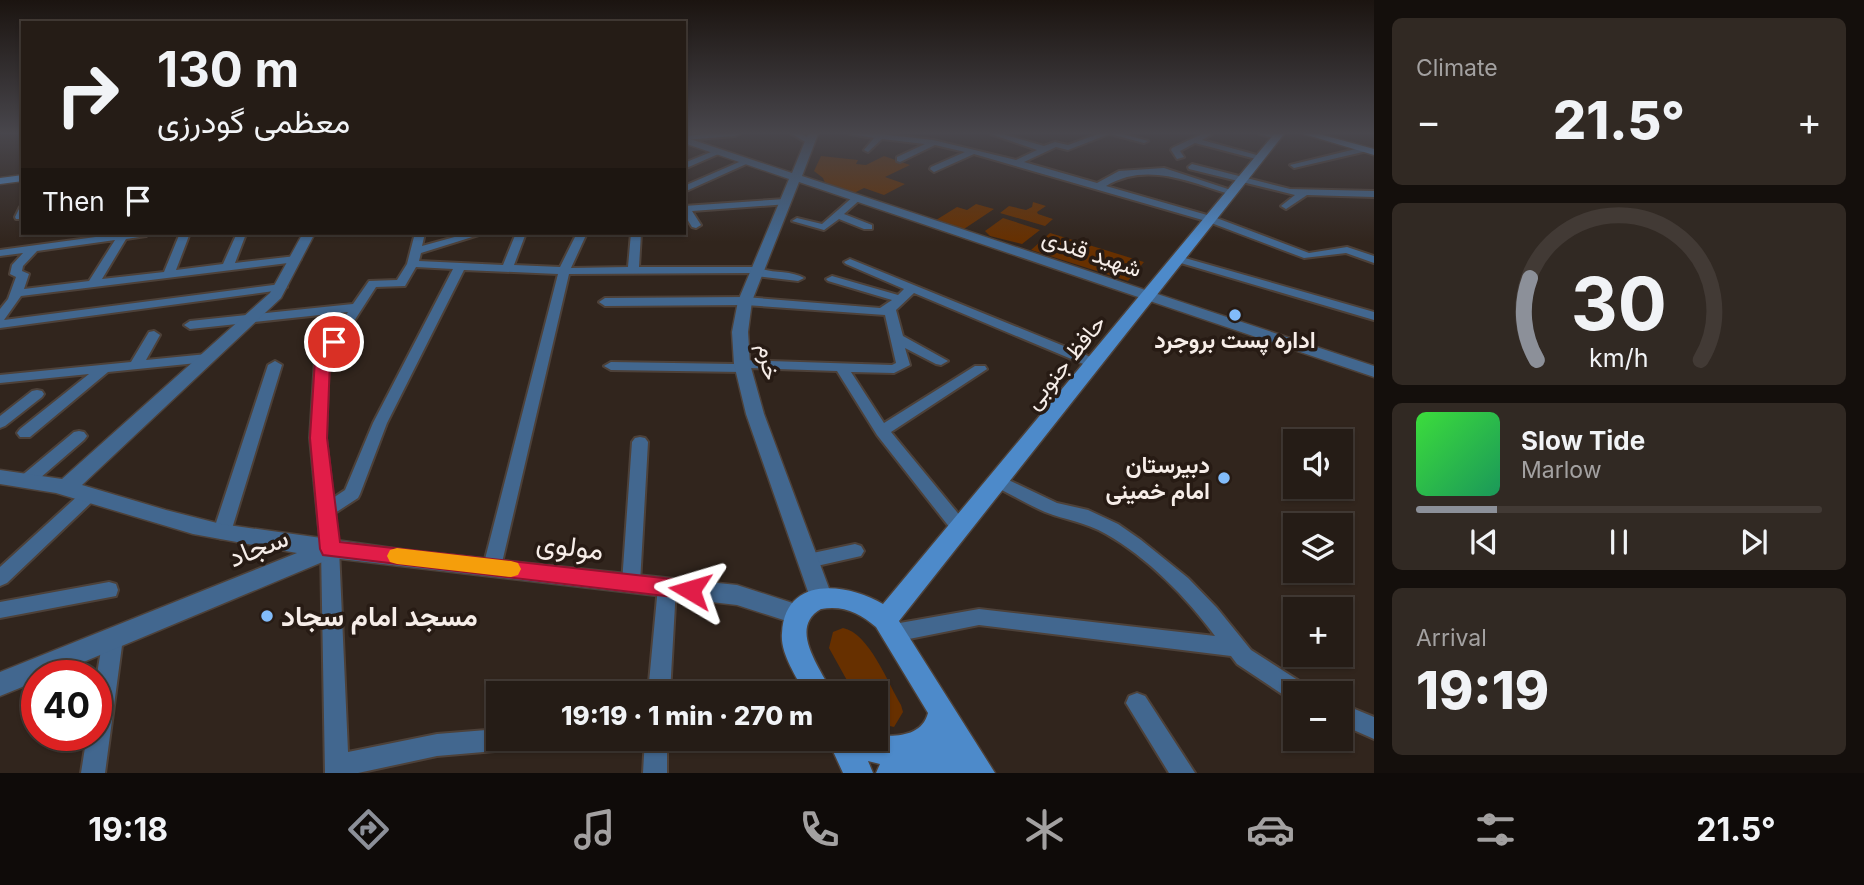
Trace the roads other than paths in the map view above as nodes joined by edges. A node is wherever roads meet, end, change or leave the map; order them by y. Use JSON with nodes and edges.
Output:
{"nodes":[{"id":1,"x":728,"y":170,"type":"edge"},
{"id":2,"x":775,"y":170,"type":"edge"},
{"id":3,"x":798,"y":170,"type":"edge"},
{"id":4,"x":1040,"y":170,"type":"edge"},
{"id":5,"x":1199,"y":170,"type":"edge"},
{"id":6,"x":1250,"y":170,"type":"edge"},
{"id":7,"x":21,"y":176,"type":"edge"},
{"id":8,"x":795,"y":177,"type":"junction"},
{"id":9,"x":0,"y":179,"type":"edge"},
{"id":10,"x":1237,"y":186,"type":"junction"},
{"id":11,"x":1097,"y":187,"type":"junction"},
{"id":12,"x":686,"y":188,"type":"edge"},
{"id":13,"x":1304,"y":193,"type":"junction"},
{"id":14,"x":1374,"y":194,"type":"edge"},
{"id":15,"x":857,"y":198,"type":"junction"},
{"id":16,"x":785,"y":202,"type":"junction"},
{"id":17,"x":1286,"y":206,"type":"dead end"},
{"id":18,"x":686,"y":209,"type":"edge"},
{"id":19,"x":686,"y":210,"type":"edge"},
{"id":20,"x":837,"y":215,"type":"junction"},
{"id":21,"x":1210,"y":219,"type":"junction"},
{"id":22,"x":797,"y":221,"type":"dead end"},
{"id":23,"x":696,"y":225,"type":"dead end"},
{"id":24,"x":868,"y":227,"type":"dead end"},
{"id":25,"x":52,"y":235,"type":"edge"},
{"id":26,"x":131,"y":235,"type":"edge"},
{"id":27,"x":184,"y":235,"type":"edge"},
{"id":28,"x":241,"y":235,"type":"edge"},
{"id":29,"x":308,"y":235,"type":"edge"},
{"id":30,"x":420,"y":235,"type":"edge"},
{"id":31,"x":474,"y":235,"type":"edge"},
{"id":32,"x":520,"y":235,"type":"edge"},
{"id":33,"x":581,"y":235,"type":"edge"},
{"id":34,"x":636,"y":235,"type":"edge"},
{"id":35,"x":123,"y":236,"type":"junction"},
{"id":36,"x":445,"y":244,"type":"junction"},
{"id":37,"x":36,"y":247,"type":"junction"},
{"id":38,"x":0,"y":253,"type":"edge"},
{"id":39,"x":415,"y":257,"type":"junction"},
{"id":40,"x":296,"y":258,"type":"junction"},
{"id":41,"x":1178,"y":259,"type":"junction"},
{"id":42,"x":1374,"y":260,"type":"edge"},
{"id":43,"x":850,"y":262,"type":"dead end"},
{"id":44,"x":456,"y":263,"type":"junction"},
{"id":45,"x":228,"y":267,"type":"junction"},
{"id":46,"x":507,"y":269,"type":"junction"},
{"id":47,"x":564,"y":271,"type":"junction"},
{"id":48,"x":633,"y":271,"type":"junction"},
{"id":49,"x":757,"y":271,"type":"junction"},
{"id":50,"x":169,"y":274,"type":"junction"},
{"id":51,"x":798,"y":278,"type":"dead end"},
{"id":52,"x":831,"y":279,"type":"dead end"},
{"id":53,"x":93,"y":284,"type":"junction"},
{"id":54,"x":281,"y":287,"type":"junction"},
{"id":55,"x":912,"y":288,"type":"junction"},
{"id":56,"x":16,"y":296,"type":"junction"},
{"id":57,"x":1148,"y":296,"type":"junction"},
{"id":58,"x":0,"y":301,"type":"edge"},
{"id":59,"x":745,"y":301,"type":"junction"},
{"id":60,"x":605,"y":302,"type":"dead end"},
{"id":61,"x":890,"y":306,"type":"junction"},
{"id":62,"x":358,"y":307,"type":"junction"},
{"id":63,"x":254,"y":316,"type":"junction"},
{"id":64,"x":1374,"y":316,"type":"edge"},
{"id":65,"x":0,"y":317,"type":"edge"},
{"id":66,"x":0,"y":324,"type":"edge"},
{"id":67,"x":190,"y":325,"type":"dead end"},
{"id":68,"x":154,"y":335,"type":"dead end"},
{"id":69,"x":897,"y":338,"type":"junction"},
{"id":70,"x":206,"y":358,"type":"junction"},
{"id":71,"x":942,"y":360,"type":"dead end"},
{"id":72,"x":1093,"y":363,"type":"junction"},
{"id":73,"x":136,"y":365,"type":"junction"},
{"id":74,"x":275,"y":365,"type":"dead end"},
{"id":75,"x":611,"y":366,"type":"dead end"},
{"id":76,"x":742,"y":366,"type":"junction"},
{"id":77,"x":841,"y":366,"type":"junction"},
{"id":78,"x":104,"y":369,"type":"junction"},
{"id":79,"x":980,"y":369,"type":"dead end"},
{"id":80,"x":1374,"y":372,"type":"edge"},
{"id":81,"x":0,"y":379,"type":"edge"},
{"id":82,"x":37,"y":394,"type":"dead end"},
{"id":83,"x":0,"y":422,"type":"edge"},
{"id":84,"x":882,"y":431,"type":"junction"},
{"id":85,"x":25,"y":433,"type":"dead end"},
{"id":86,"x":79,"y":436,"type":"dead end"},
{"id":87,"x":640,"y":442,"type":"dead end"},
{"id":88,"x":9,"y":481,"type":"edge"},
{"id":89,"x":998,"y":481,"type":"junction"},
{"id":90,"x":64,"y":489,"type":"junction"},
{"id":91,"x":88,"y":496,"type":"junction"},
{"id":92,"x":326,"y":510,"type":"junction"},
{"id":93,"x":960,"y":528,"type":"junction"},
{"id":94,"x":222,"y":532,"type":"junction"},
{"id":95,"x":330,"y":549,"type":"junction"},
{"id":96,"x":855,"y":551,"type":"dead end"},
{"id":97,"x":808,"y":561,"type":"junction"},
{"id":98,"x":492,"y":567,"type":"junction"},
{"id":99,"x":0,"y":578,"type":"edge"},
{"id":100,"x":631,"y":583,"type":"junction"},
{"id":101,"x":667,"y":587,"type":"junction"},
{"id":102,"x":109,"y":590,"type":"dead end"},
{"id":103,"x":821,"y":599,"type":"junction"},
{"id":104,"x":0,"y":610,"type":"edge"},
{"id":105,"x":799,"y":615,"type":"junction"},
{"id":106,"x":890,"y":627,"type":"junction"},
{"id":107,"x":113,"y":638,"type":"junction"},
{"id":108,"x":1235,"y":647,"type":"junction"},
{"id":109,"x":660,"y":681,"type":"edge"},
{"id":110,"x":813,"y":681,"type":"edge"},
{"id":111,"x":0,"y":684,"type":"edge"},
{"id":112,"x":1283,"y":684,"type":"edge"},
{"id":113,"x":1137,"y":702,"type":"dead end"},
{"id":114,"x":942,"y":710,"type":"junction"},
{"id":115,"x":1353,"y":719,"type":"edge"},
{"id":116,"x":1374,"y":728,"type":"edge"},
{"id":117,"x":486,"y":741,"type":"edge"},
{"id":118,"x":888,"y":748,"type":"edge"},
{"id":119,"x":656,"y":751,"type":"edge"},
{"id":120,"x":847,"y":751,"type":"edge"},
{"id":121,"x":337,"y":770,"type":"edge"},
{"id":122,"x":979,"y":771,"type":"edge"},
{"id":123,"x":93,"y":773,"type":"edge"},
{"id":124,"x":656,"y":773,"type":"edge"},
{"id":125,"x":858,"y":773,"type":"edge"},
{"id":126,"x":891,"y":773,"type":"edge"},
{"id":127,"x":1183,"y":773,"type":"edge"}],
"edges":[{"from":1,"to":12,"type":"street"},
{"from":2,"to":8,"type":"street","name":"شهید قندی"},
{"from":3,"to":8,"type":"street","name":"خرم"},
{"from":4,"to":11,"type":"street"},
{"from":5,"to":10,"type":"street"},
{"from":6,"to":10,"type":"main road","name":"حافظ جنوبی"},
{"from":7,"to":9,"type":"main road"},
{"from":8,"to":15,"type":"street","name":"شهید قندی"},
{"from":8,"to":16,"type":"street","name":"خرم"},
{"from":10,"to":11,"type":"street"},
{"from":10,"to":13,"type":"street"},
{"from":10,"to":21,"type":"main road","name":"حافظ جنوبی"},
{"from":11,"to":21,"type":"street"},
{"from":13,"to":14,"type":"street"},
{"from":13,"to":17,"type":"street"},
{"from":15,"to":20,"type":"street"},
{"from":15,"to":57,"type":"street","name":"شهید قندی"},
{"from":16,"to":18,"type":"street"},
{"from":16,"to":49,"type":"street","name":"خرم"},
{"from":19,"to":23,"type":"street"},
{"from":20,"to":22,"type":"street"},
{"from":20,"to":24,"type":"street"},
{"from":21,"to":41,"type":"main road","name":"حافظ جنوبی"},
{"from":21,"to":42,"type":"street"},
{"from":25,"to":37,"type":"street"},
{"from":26,"to":35,"type":"street"},
{"from":27,"to":50,"type":"street"},
{"from":28,"to":45,"type":"street"},
{"from":29,"to":40,"type":"street"},
{"from":30,"to":39,"type":"street"},
{"from":31,"to":36,"type":"street"},
{"from":32,"to":46,"type":"street"},
{"from":33,"to":47,"type":"street"},
{"from":34,"to":48,"type":"street"},
{"from":35,"to":37,"type":"street"},
{"from":35,"to":53,"type":"street"},
{"from":36,"to":39,"type":"street"},
{"from":36,"to":44,"type":"street"},
{"from":37,"to":38,"type":"street"},
{"from":37,"to":56,"type":"street"},
{"from":39,"to":44,"type":"street"},
{"from":39,"to":62,"type":"street"},
{"from":40,"to":45,"type":"street"},
{"from":40,"to":54,"type":"street"},
{"from":41,"to":57,"type":"main road","name":"حافظ جنوبی"},
{"from":41,"to":64,"type":"street"},
{"from":43,"to":55,"type":"street"},
{"from":44,"to":46,"type":"street"},
{"from":44,"to":92,"type":"street"},
{"from":45,"to":50,"type":"street"},
{"from":46,"to":47,"type":"street"},
{"from":47,"to":48,"type":"street"},
{"from":47,"to":98,"type":"street"},
{"from":48,"to":49,"type":"street"},
{"from":49,"to":51,"type":"street"},
{"from":49,"to":59,"type":"street","name":"خرم"},
{"from":50,"to":53,"type":"street"},
{"from":52,"to":61,"type":"street"},
{"from":53,"to":56,"type":"street"},
{"from":54,"to":63,"type":"street"},
{"from":54,"to":66,"type":"street"},
{"from":55,"to":61,"type":"street"},
{"from":55,"to":72,"type":"street"},
{"from":56,"to":58,"type":"street"},
{"from":56,"to":65,"type":"street"},
{"from":57,"to":72,"type":"main road","name":"حافظ جنوبی"},
{"from":57,"to":80,"type":"street","name":"شهید قندی"},
{"from":59,"to":60,"type":"street"},
{"from":59,"to":61,"type":"street"},
{"from":59,"to":76,"type":"street","name":"خرم"},
{"from":61,"to":69,"type":"street"},
{"from":62,"to":63,"type":"street"},
{"from":62,"to":92,"type":"street"},
{"from":63,"to":67,"type":"street"},
{"from":63,"to":70,"type":"street"},
{"from":68,"to":73,"type":"street"},
{"from":69,"to":71,"type":"street"},
{"from":69,"to":77,"type":"street"},
{"from":70,"to":73,"type":"street"},
{"from":70,"to":90,"type":"street"},
{"from":72,"to":89,"type":"main road","name":"حافظ جنوبی"},
{"from":73,"to":78,"type":"street"},
{"from":74,"to":94,"type":"street"},
{"from":75,"to":76,"type":"street"},
{"from":76,"to":77,"type":"street"},
{"from":76,"to":97,"type":"street","name":"خرم"},
{"from":77,"to":84,"type":"street"},
{"from":78,"to":81,"type":"street"},
{"from":78,"to":85,"type":"street"},
{"from":79,"to":84,"type":"street"},
{"from":82,"to":83,"type":"street"},
{"from":84,"to":93,"type":"street"},
{"from":86,"to":88,"type":"street"},
{"from":87,"to":100,"type":"street"},
{"from":88,"to":90,"type":"street","name":"مولوی"},
{"from":89,"to":93,"type":"main road","name":"حافظ جنوبی"},
{"from":89,"to":108,"type":"street"},
{"from":90,"to":91,"type":"street","name":"مولوی"},
{"from":91,"to":94,"type":"street","name":"مولوی"},
{"from":91,"to":99,"type":"street"},
{"from":92,"to":95,"type":"street"},
{"from":93,"to":106,"type":"main road","name":"حافظ جنوبی"},
{"from":94,"to":95,"type":"street","name":"مولوی"},
{"from":95,"to":98,"type":"street","name":"مولوی"},
{"from":95,"to":107,"type":"street","name":"سجاد"},
{"from":95,"to":121,"type":"street"},
{"from":96,"to":97,"type":"street"},
{"from":97,"to":103,"type":"street","name":"خرم"},
{"from":98,"to":100,"type":"street","name":"مولوی"},
{"from":100,"to":101,"type":"street","name":"مولوی"},
{"from":101,"to":105,"type":"street","name":"مولوی"},
{"from":101,"to":109,"type":"street"},
{"from":102,"to":104,"type":"street"},
{"from":103,"to":105,"type":"main road"},
{"from":103,"to":106,"type":"main road"},
{"from":105,"to":110,"type":"main road"},
{"from":106,"to":108,"type":"street"},
{"from":106,"to":114,"type":"main road"},
{"from":107,"to":111,"type":"street","name":"سجاد"},
{"from":107,"to":123,"type":"street"},
{"from":108,"to":112,"type":"street"},
{"from":113,"to":127,"type":"street"},
{"from":114,"to":118,"type":"main road"},
{"from":114,"to":122,"type":"main road"},
{"from":115,"to":116,"type":"street"},
{"from":117,"to":121,"type":"street"},
{"from":119,"to":124,"type":"street"},
{"from":120,"to":125,"type":"main road"},
{"from":122,"to":126,"type":"main road"}]}
